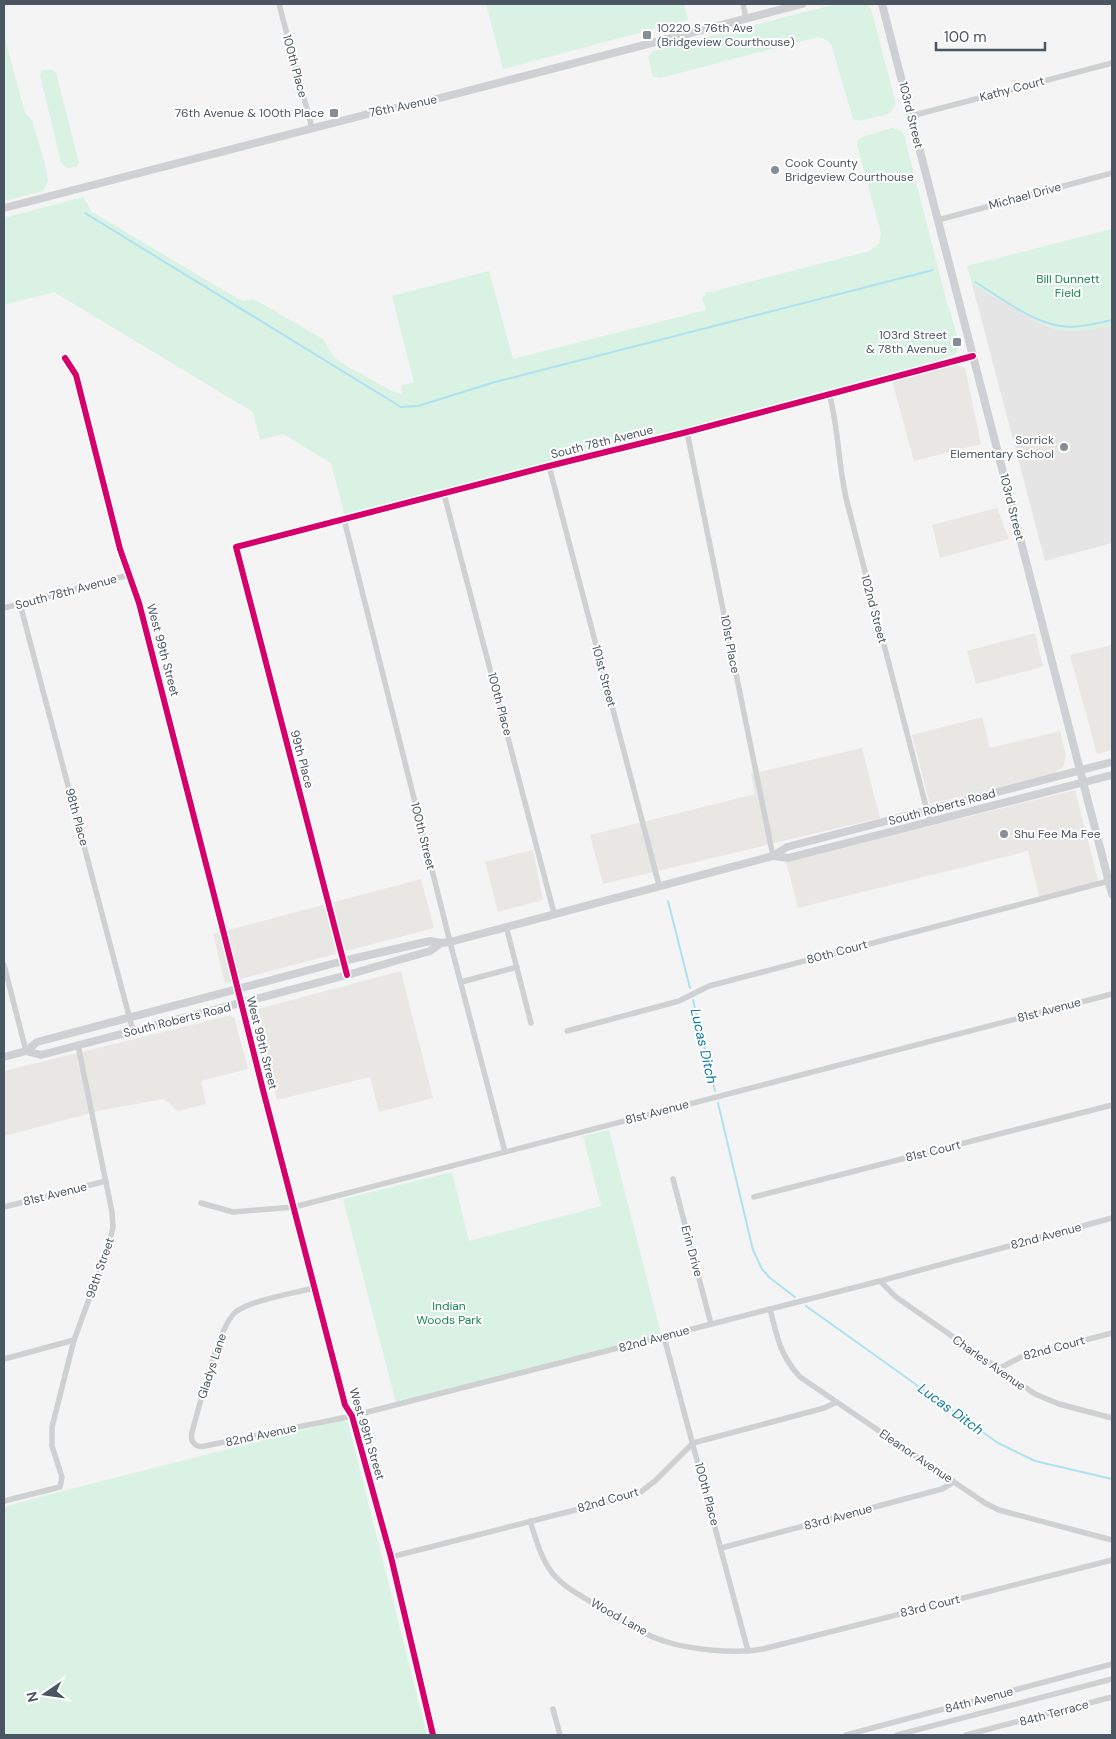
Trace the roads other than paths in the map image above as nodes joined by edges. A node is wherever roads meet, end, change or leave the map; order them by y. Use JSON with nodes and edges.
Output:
{"nodes":[{"id":1,"x":279,"y":4,"type":"edge"},
{"id":2,"x":743,"y":4,"type":"edge"},
{"id":3,"x":802,"y":4,"type":"edge"},
{"id":4,"x":882,"y":4,"type":"edge"},
{"id":5,"x":746,"y":18,"type":"junction"},
{"id":6,"x":1112,"y":63,"type":"edge"},
{"id":7,"x":911,"y":116,"type":"junction"},
{"id":8,"x":312,"y":128,"type":"junction"},
{"id":9,"x":1112,"y":173,"type":"edge"},
{"id":10,"x":4,"y":208,"type":"edge"},
{"id":11,"x":938,"y":220,"type":"junction"},
{"id":12,"x":973,"y":356,"type":"junction"},
{"id":13,"x":65,"y":358,"type":"dead end"},
{"id":14,"x":829,"y":393,"type":"junction"},
{"id":15,"x":687,"y":432,"type":"junction"},
{"id":16,"x":549,"y":466,"type":"junction"},
{"id":17,"x":444,"y":494,"type":"junction"},
{"id":18,"x":344,"y":519,"type":"junction"},
{"id":19,"x":236,"y":548,"type":"joint"},
{"id":20,"x":129,"y":576,"type":"junction"},
{"id":21,"x":20,"y":604,"type":"junction"},
{"id":22,"x":4,"y":608,"type":"edge"},
{"id":23,"x":1112,"y":762,"type":"edge"},
{"id":24,"x":1080,"y":770,"type":"junction"},
{"id":25,"x":1112,"y":775,"type":"edge"},
{"id":26,"x":1083,"y":783,"type":"junction"},
{"id":27,"x":927,"y":811,"type":"junction"},
{"id":28,"x":930,"y":822,"type":"junction"},
{"id":29,"x":773,"y":856,"type":"junction"},
{"id":30,"x":1109,"y":881,"type":"junction"},
{"id":31,"x":659,"y":885,"type":"junction"},
{"id":32,"x":1112,"y":894,"type":"edge"},
{"id":33,"x":554,"y":913,"type":"junction"},
{"id":34,"x":506,"y":926,"type":"junction"},
{"id":35,"x":450,"y":942,"type":"junction"},
{"id":36,"x":441,"y":943,"type":"junction"},
{"id":37,"x":343,"y":961,"type":"junction"},
{"id":38,"x":4,"y":964,"type":"edge"},
{"id":39,"x":517,"y":968,"type":"junction"},
{"id":40,"x":347,"y":976,"type":"junction"},
{"id":41,"x":461,"y":982,"type":"junction"},
{"id":42,"x":237,"y":990,"type":"junction"},
{"id":43,"x":1112,"y":994,"type":"edge"},
{"id":44,"x":241,"y":1004,"type":"junction"},
{"id":45,"x":129,"y":1018,"type":"junction"},
{"id":46,"x":531,"y":1023,"type":"dead end"},
{"id":47,"x":567,"y":1030,"type":"dead end"},
{"id":48,"x":133,"y":1031,"type":"junction"},
{"id":49,"x":78,"y":1045,"type":"junction"},
{"id":50,"x":26,"y":1051,"type":"junction"},
{"id":51,"x":4,"y":1057,"type":"edge"},
{"id":52,"x":1112,"y":1105,"type":"edge"},
{"id":53,"x":505,"y":1152,"type":"junction"},
{"id":54,"x":674,"y":1178,"type":"dead end"},
{"id":55,"x":106,"y":1181,"type":"junction"},
{"id":56,"x":754,"y":1197,"type":"dead end"},
{"id":57,"x":201,"y":1203,"type":"dead end"},
{"id":58,"x":294,"y":1207,"type":"junction"},
{"id":59,"x":4,"y":1208,"type":"edge"},
{"id":60,"x":1112,"y":1218,"type":"edge"},
{"id":61,"x":880,"y":1281,"type":"junction"},
{"id":62,"x":314,"y":1288,"type":"junction"},
{"id":63,"x":770,"y":1309,"type":"junction"},
{"id":64,"x":711,"y":1324,"type":"junction"},
{"id":65,"x":1112,"y":1333,"type":"edge"},
{"id":66,"x":664,"y":1337,"type":"junction"},
{"id":67,"x":74,"y":1340,"type":"junction"},
{"id":68,"x":4,"y":1359,"type":"edge"},
{"id":69,"x":998,"y":1369,"type":"junction"},
{"id":70,"x":838,"y":1402,"type":"junction"},
{"id":71,"x":352,"y":1416,"type":"junction"},
{"id":72,"x":1112,"y":1418,"type":"edge"},
{"id":73,"x":693,"y":1443,"type":"junction"},
{"id":74,"x":194,"y":1444,"type":"joint"},
{"id":75,"x":954,"y":1482,"type":"junction"},
{"id":76,"x":4,"y":1501,"type":"edge"},
{"id":77,"x":530,"y":1521,"type":"junction"},
{"id":78,"x":1112,"y":1540,"type":"edge"},
{"id":79,"x":721,"y":1548,"type":"junction"},
{"id":80,"x":390,"y":1557,"type":"junction"},
{"id":81,"x":1112,"y":1560,"type":"edge"},
{"id":82,"x":748,"y":1652,"type":"junction"},
{"id":83,"x":1112,"y":1664,"type":"edge"},
{"id":84,"x":1112,"y":1679,"type":"edge"},
{"id":85,"x":1112,"y":1697,"type":"edge"},
{"id":86,"x":553,"y":1709,"type":"dead end"},
{"id":87,"x":433,"y":1735,"type":"edge"},
{"id":88,"x":560,"y":1735,"type":"edge"},
{"id":89,"x":846,"y":1735,"type":"edge"},
{"id":90,"x":897,"y":1735,"type":"edge"},
{"id":91,"x":966,"y":1735,"type":"edge"}],
"edges":[{"from":1,"to":8,"type":"street","name":"100th Place"},
{"from":2,"to":5,"type":"street"},
{"from":3,"to":5,"type":"street","name":"76th Avenue"},
{"from":4,"to":7,"type":"street","name":"103rd Street"},
{"from":5,"to":8,"type":"street","name":"76th Avenue"},
{"from":6,"to":7,"type":"street","name":"Kathy Court"},
{"from":7,"to":11,"type":"street","name":"103rd Street"},
{"from":8,"to":10,"type":"street","name":"76th Avenue"},
{"from":9,"to":11,"type":"street","name":"Michael Drive"},
{"from":11,"to":12,"type":"street","name":"103rd Street"},
{"from":12,"to":14,"type":"street","name":"South 78th Avenue"},
{"from":12,"to":24,"type":"street","name":"103rd Street"},
{"from":13,"to":20,"type":"street","name":"West 99th Street"},
{"from":14,"to":15,"type":"street","name":"South 78th Avenue"},
{"from":14,"to":27,"type":"street","name":"102nd Street"},
{"from":15,"to":16,"type":"street","name":"South 78th Avenue"},
{"from":15,"to":29,"type":"street","name":"101st Place"},
{"from":16,"to":17,"type":"street","name":"South 78th Avenue"},
{"from":16,"to":31,"type":"street","name":"101st Street"},
{"from":17,"to":18,"type":"street","name":"South 78th Avenue"},
{"from":17,"to":33,"type":"street","name":"100th Place"},
{"from":18,"to":19,"type":"street","name":"South 78th Avenue"},
{"from":18,"to":35,"type":"street","name":"100th Street"},
{"from":19,"to":37,"type":"street","name":"99th Place"},
{"from":20,"to":21,"type":"street","name":"South 78th Avenue"},
{"from":20,"to":42,"type":"street","name":"West 99th Street"},
{"from":21,"to":22,"type":"street","name":"South 78th Avenue"},
{"from":21,"to":45,"type":"street","name":"98th Place"},
{"from":23,"to":24,"type":"street","name":"South Roberts Road"},
{"from":24,"to":26,"type":"street","name":"103rd Street"},
{"from":24,"to":27,"type":"street","name":"South Roberts Road"},
{"from":25,"to":26,"type":"street","name":"South Roberts Road"},
{"from":26,"to":28,"type":"street","name":"South Roberts Road"},
{"from":26,"to":30,"type":"street","name":"103rd Street"},
{"from":27,"to":28,"type":"street","name":"102nd Street"},
{"from":27,"to":29,"type":"street","name":"South Roberts Road"},
{"from":28,"to":29,"type":"street","name":"South Roberts Road"},
{"from":29,"to":31,"type":"street","name":"South Roberts Road"},
{"from":30,"to":32,"type":"street","name":"103rd Street"},
{"from":30,"to":47,"type":"street","name":"80th Court"},
{"from":31,"to":33,"type":"street","name":"South Roberts Road"},
{"from":33,"to":34,"type":"street","name":"South Roberts Road"},
{"from":34,"to":35,"type":"street","name":"South Roberts Road"},
{"from":34,"to":39,"type":"street"},
{"from":35,"to":36,"type":"street","name":"South Roberts Road"},
{"from":35,"to":41,"type":"street","name":"100th Street"},
{"from":36,"to":37,"type":"street","name":"South Roberts Road"},
{"from":36,"to":40,"type":"street","name":"South Roberts Road"},
{"from":37,"to":40,"type":"street","name":"99th Place"},
{"from":37,"to":42,"type":"street","name":"South Roberts Road"},
{"from":38,"to":50,"type":"street"},
{"from":39,"to":41,"type":"street"},
{"from":39,"to":46,"type":"street"},
{"from":40,"to":44,"type":"street","name":"South Roberts Road"},
{"from":41,"to":53,"type":"street","name":"100th Street"},
{"from":42,"to":44,"type":"street","name":"West 99th Street"},
{"from":42,"to":45,"type":"street","name":"South Roberts Road"},
{"from":43,"to":53,"type":"street","name":"81st Avenue"},
{"from":44,"to":48,"type":"street","name":"South Roberts Road"},
{"from":44,"to":58,"type":"street","name":"West 99th Street"},
{"from":45,"to":48,"type":"street","name":"98th Place"},
{"from":45,"to":50,"type":"street","name":"South Roberts Road"},
{"from":48,"to":49,"type":"street","name":"South Roberts Road"},
{"from":49,"to":50,"type":"street","name":"South Roberts Road"},
{"from":49,"to":55,"type":"street","name":"98th Street"},
{"from":50,"to":51,"type":"street","name":"South Roberts Road"},
{"from":52,"to":56,"type":"street","name":"81st Court"},
{"from":53,"to":58,"type":"street","name":"81st Avenue"},
{"from":54,"to":64,"type":"street","name":"Erin Drive"},
{"from":55,"to":59,"type":"street","name":"81st Avenue"},
{"from":55,"to":67,"type":"street","name":"98th Street"},
{"from":57,"to":58,"type":"street","name":"81st Avenue"},
{"from":58,"to":62,"type":"street","name":"West 99th Street"},
{"from":60,"to":61,"type":"street","name":"82nd Avenue"},
{"from":61,"to":63,"type":"street","name":"82nd Avenue"},
{"from":61,"to":69,"type":"street","name":"Charles Avenue"},
{"from":62,"to":71,"type":"street","name":"West 99th Street"},
{"from":62,"to":74,"type":"street","name":"Gladys Lane"},
{"from":63,"to":64,"type":"street","name":"82nd Avenue"},
{"from":63,"to":70,"type":"street","name":"Eleanor Avenue"},
{"from":64,"to":66,"type":"street","name":"82nd Avenue"},
{"from":65,"to":69,"type":"street","name":"82nd Court"},
{"from":66,"to":71,"type":"street","name":"82nd Avenue"},
{"from":66,"to":73,"type":"street","name":"100th Place"},
{"from":67,"to":68,"type":"street"},
{"from":67,"to":76,"type":"street","name":"98th Street"},
{"from":69,"to":72,"type":"street","name":"Charles Avenue"},
{"from":70,"to":73,"type":"street","name":"82nd Court"},
{"from":70,"to":75,"type":"street","name":"Eleanor Avenue"},
{"from":71,"to":74,"type":"street","name":"82nd Avenue"},
{"from":71,"to":80,"type":"street","name":"West 99th Street"},
{"from":73,"to":77,"type":"street","name":"82nd Court"},
{"from":73,"to":79,"type":"street","name":"100th Place"},
{"from":75,"to":78,"type":"street","name":"Eleanor Avenue"},
{"from":75,"to":79,"type":"street","name":"83rd Avenue"},
{"from":77,"to":80,"type":"street","name":"82nd Court"},
{"from":77,"to":82,"type":"street","name":"Wood Lane"},
{"from":79,"to":82,"type":"street","name":"100th Place"},
{"from":80,"to":87,"type":"street","name":"West 99th Street"},
{"from":81,"to":82,"type":"street","name":"83rd Court"},
{"from":83,"to":89,"type":"street","name":"84th Avenue"},
{"from":84,"to":90,"type":"street","name":"84th Avenue"},
{"from":85,"to":91,"type":"street","name":"84th Terrace"},
{"from":86,"to":88,"type":"street"}]}
